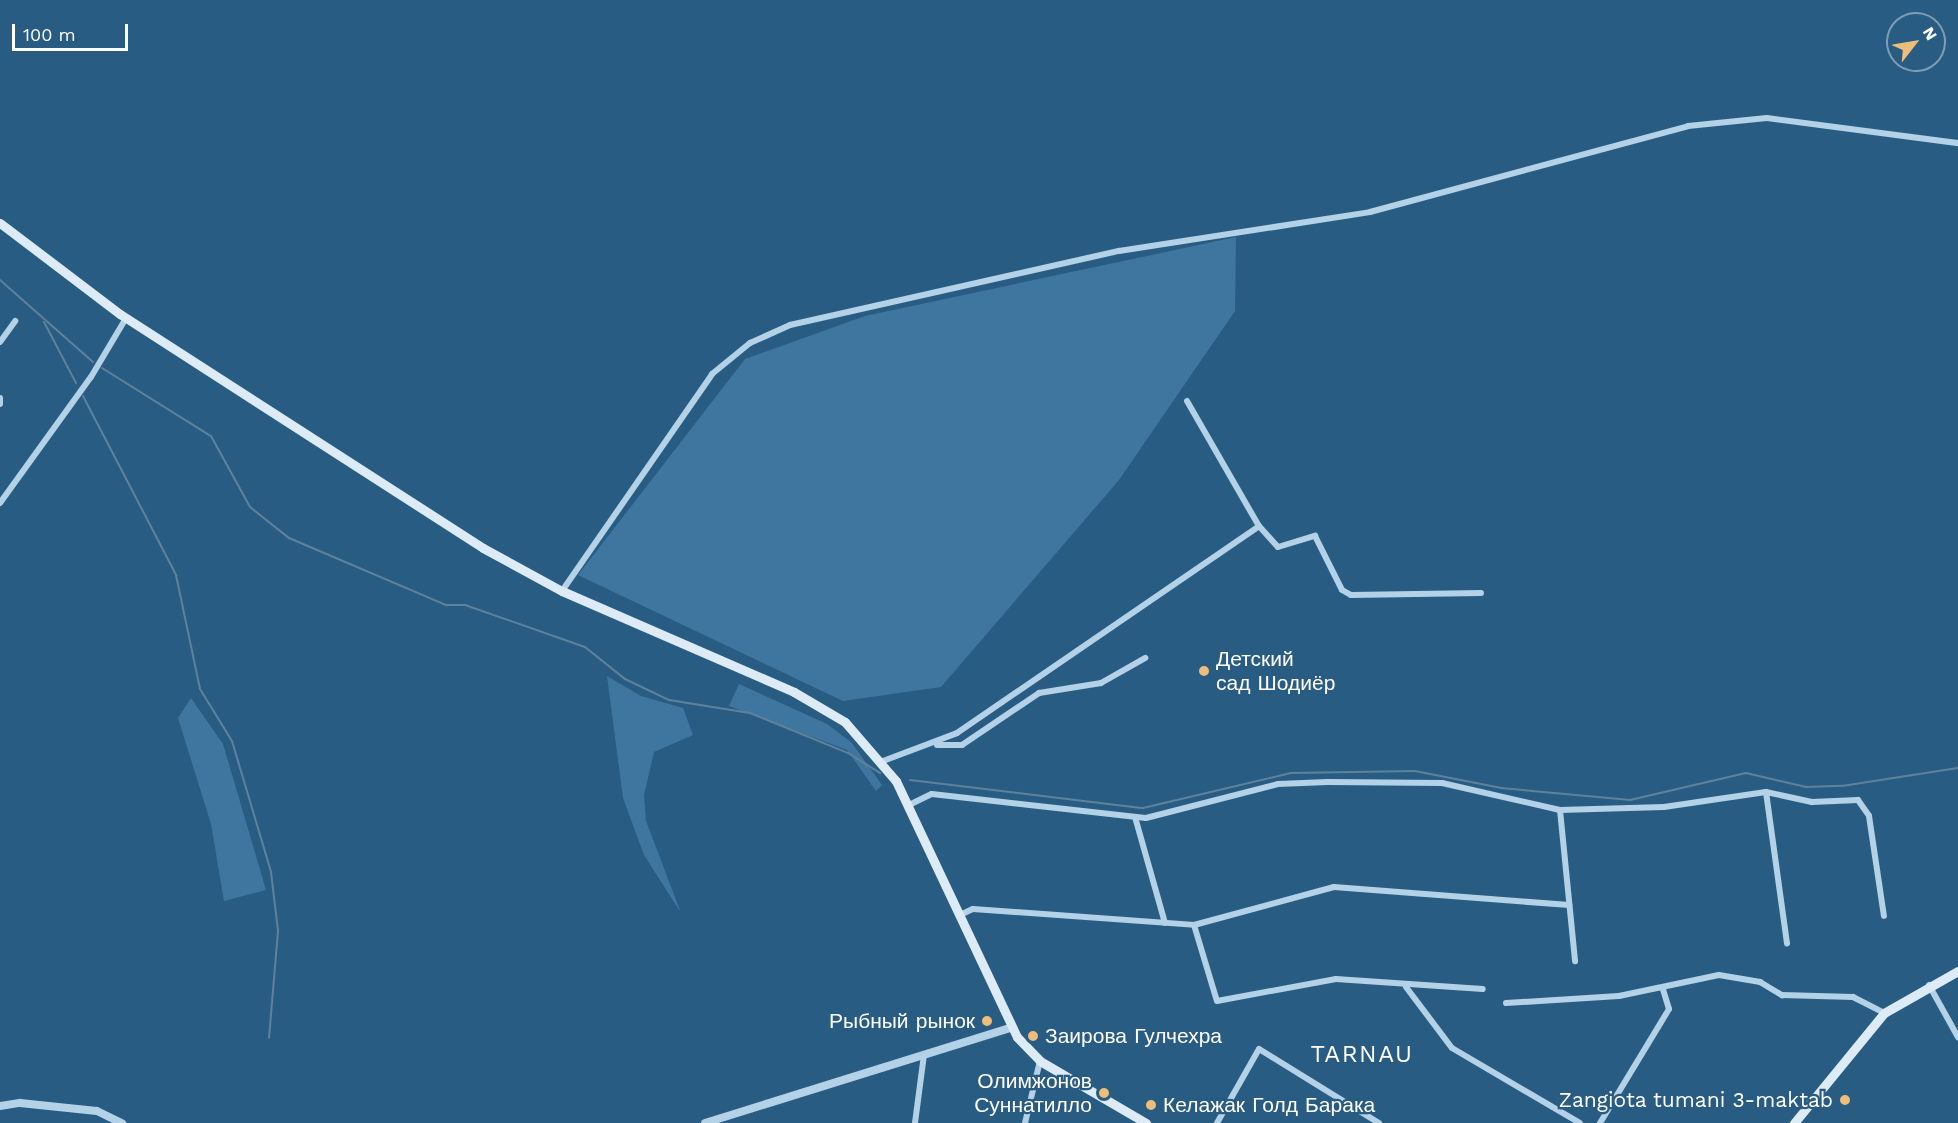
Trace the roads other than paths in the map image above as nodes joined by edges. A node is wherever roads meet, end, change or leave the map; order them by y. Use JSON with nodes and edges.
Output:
{"nodes":[{"id":1,"x":1958,"y":143,"type":"edge"},
{"id":2,"x":0,"y":223,"type":"edge"},
{"id":3,"x":126,"y":318,"type":"junction"},
{"id":4,"x":15,"y":321,"type":"dead end"},
{"id":5,"x":0,"y":342,"type":"edge"},
{"id":6,"x":0,"y":398,"type":"edge"},
{"id":7,"x":1187,"y":401,"type":"dead end"},
{"id":8,"x":0,"y":404,"type":"edge"},
{"id":9,"x":0,"y":503,"type":"edge"},
{"id":10,"x":1259,"y":526,"type":"junction"},
{"id":11,"x":562,"y":591,"type":"junction"},
{"id":12,"x":1481,"y":593,"type":"dead end"},
{"id":13,"x":1145,"y":658,"type":"dead end"},
{"id":14,"x":936,"y":745,"type":"junction"},
{"id":15,"x":884,"y":760,"type":"junction"},
{"id":16,"x":1766,"y":792,"type":"junction"},
{"id":17,"x":909,"y":805,"type":"junction"},
{"id":18,"x":1560,"y":810,"type":"junction"},
{"id":19,"x":1135,"y":817,"type":"junction"},
{"id":20,"x":1569,"y":904,"type":"junction"},
{"id":21,"x":960,"y":915,"type":"junction"},
{"id":22,"x":1884,"y":916,"type":"dead end"},
{"id":23,"x":1165,"y":923,"type":"junction"},
{"id":24,"x":1194,"y":925,"type":"junction"},
{"id":25,"x":1787,"y":944,"type":"dead end"},
{"id":26,"x":1575,"y":961,"type":"dead end"},
{"id":27,"x":1958,"y":971,"type":"edge"},
{"id":28,"x":1929,"y":984,"type":"junction"},
{"id":29,"x":1406,"y":987,"type":"junction"},
{"id":30,"x":1483,"y":989,"type":"dead end"},
{"id":31,"x":1664,"y":989,"type":"junction"},
{"id":32,"x":1506,"y":1003,"type":"dead end"},
{"id":33,"x":1884,"y":1013,"type":"junction"},
{"id":34,"x":1010,"y":1028,"type":"junction"},
{"id":35,"x":1958,"y":1037,"type":"edge"},
{"id":36,"x":924,"y":1055,"type":"junction"},
{"id":37,"x":1040,"y":1061,"type":"junction"},
{"id":38,"x":0,"y":1106,"type":"edge"},
{"id":39,"x":1143,"y":1122,"type":"edge"},
{"id":40,"x":122,"y":1123,"type":"edge"},
{"id":41,"x":705,"y":1123,"type":"edge"},
{"id":42,"x":915,"y":1123,"type":"edge"},
{"id":43,"x":1025,"y":1123,"type":"edge"},
{"id":44,"x":1217,"y":1123,"type":"edge"},
{"id":45,"x":1379,"y":1123,"type":"edge"},
{"id":46,"x":1580,"y":1123,"type":"edge"},
{"id":47,"x":1600,"y":1123,"type":"edge"},
{"id":48,"x":1794,"y":1123,"type":"edge"}],
"edges":[{"from":1,"to":11,"type":"street"},
{"from":2,"to":3,"type":"main road"},
{"from":3,"to":9,"type":"street"},
{"from":3,"to":11,"type":"main road"},
{"from":4,"to":5,"type":"street"},
{"from":6,"to":8,"type":"street"},
{"from":7,"to":10,"type":"street"},
{"from":10,"to":12,"type":"street"},
{"from":10,"to":14,"type":"street"},
{"from":11,"to":15,"type":"main road"},
{"from":13,"to":14,"type":"street"},
{"from":14,"to":15,"type":"street"},
{"from":15,"to":17,"type":"main road"},
{"from":16,"to":18,"type":"street"},
{"from":16,"to":22,"type":"street"},
{"from":16,"to":25,"type":"street"},
{"from":17,"to":19,"type":"street"},
{"from":17,"to":21,"type":"main road"},
{"from":18,"to":19,"type":"street"},
{"from":18,"to":20,"type":"street"},
{"from":19,"to":23,"type":"street"},
{"from":20,"to":24,"type":"street"},
{"from":20,"to":26,"type":"street"},
{"from":21,"to":23,"type":"street"},
{"from":21,"to":34,"type":"main road"},
{"from":23,"to":24,"type":"street"},
{"from":24,"to":29,"type":"street"},
{"from":27,"to":28,"type":"main road"},
{"from":28,"to":33,"type":"main road"},
{"from":28,"to":35,"type":"street"},
{"from":29,"to":30,"type":"street"},
{"from":29,"to":46,"type":"street"},
{"from":31,"to":32,"type":"street"},
{"from":31,"to":33,"type":"street"},
{"from":31,"to":47,"type":"street"},
{"from":33,"to":48,"type":"main road"},
{"from":34,"to":36,"type":"street"},
{"from":34,"to":37,"type":"main road"},
{"from":36,"to":41,"type":"street"},
{"from":36,"to":42,"type":"street"},
{"from":37,"to":39,"type":"main road"},
{"from":37,"to":43,"type":"street"},
{"from":38,"to":40,"type":"street"},
{"from":44,"to":45,"type":"street"}]}
